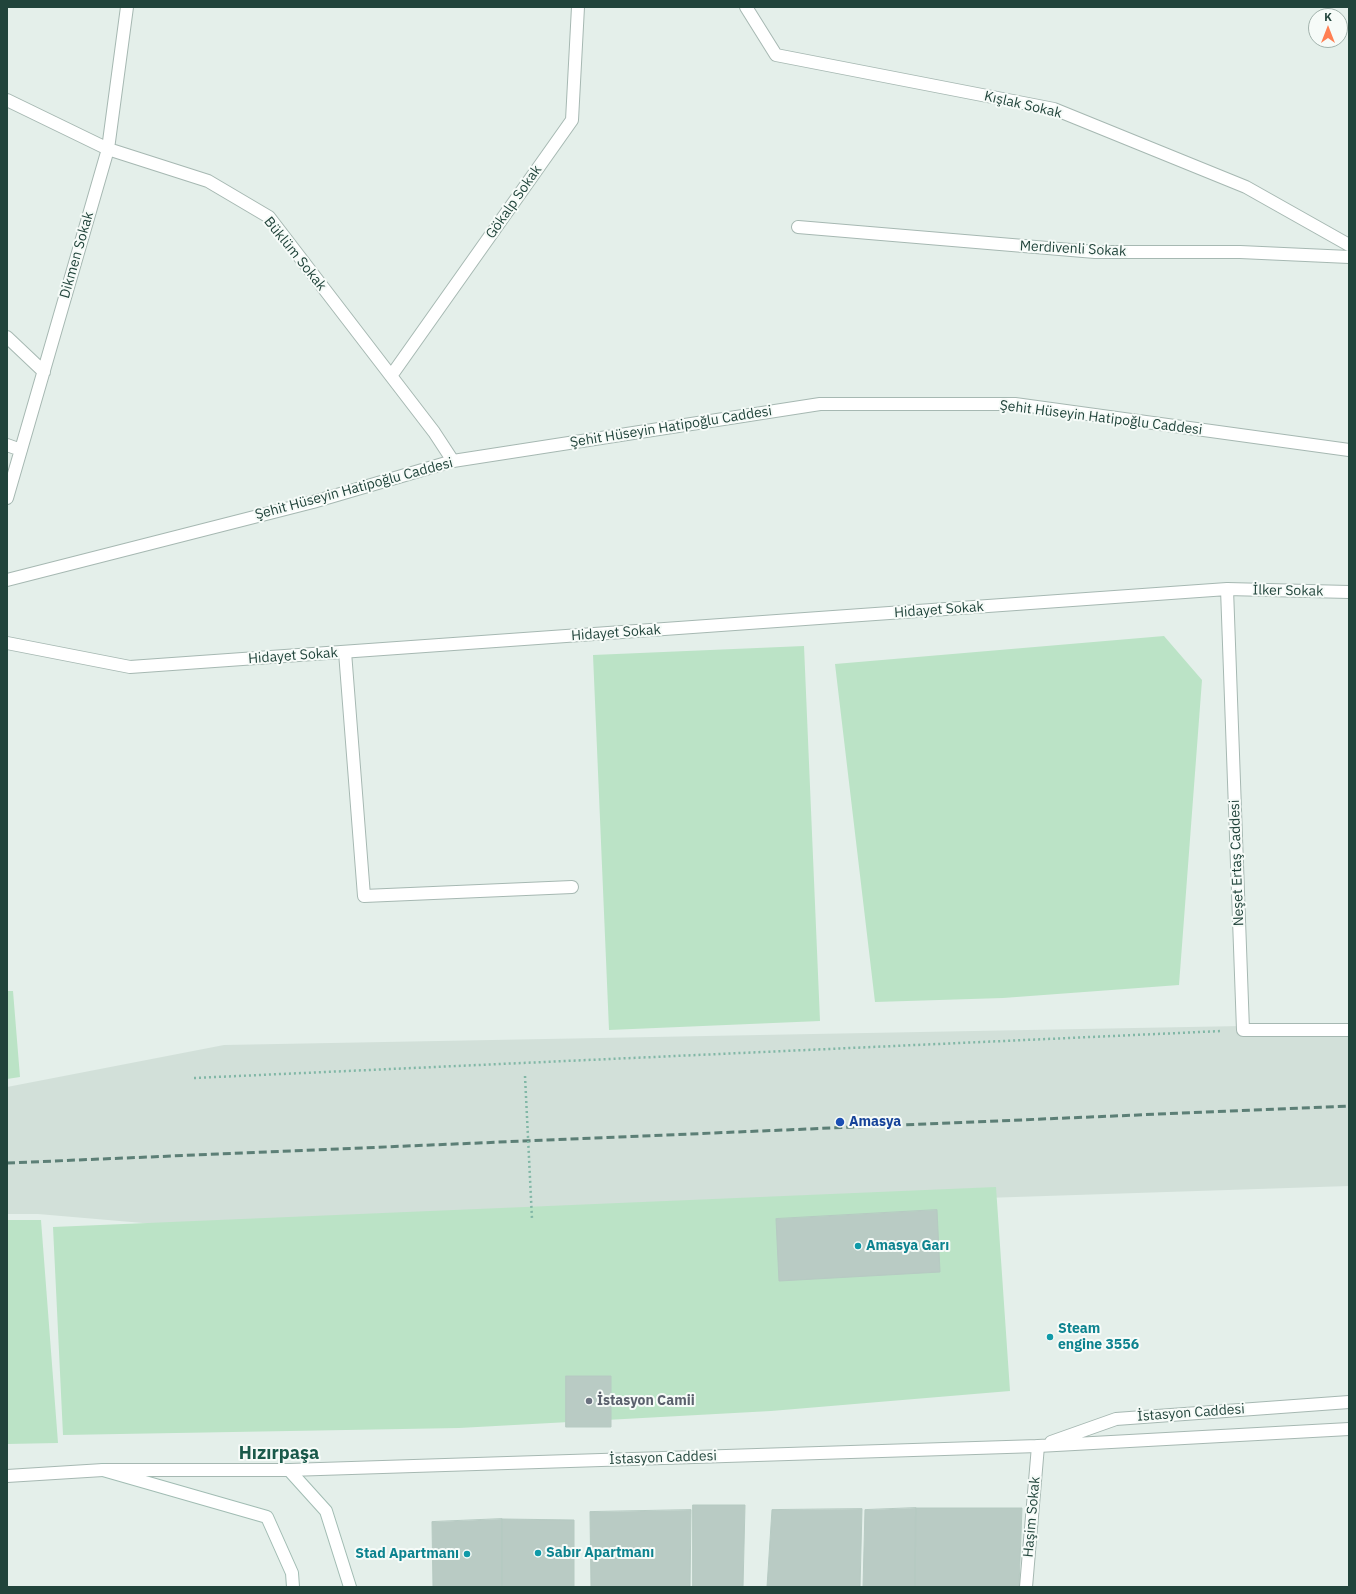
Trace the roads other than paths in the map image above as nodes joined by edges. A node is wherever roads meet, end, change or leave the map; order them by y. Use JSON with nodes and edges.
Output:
{"nodes":[{"id":1,"x":127,"y":7,"type":"edge"},
{"id":2,"x":578,"y":7,"type":"edge"},
{"id":3,"x":746,"y":7,"type":"edge"},
{"id":4,"x":7,"y":100,"type":"edge"},
{"id":5,"x":108,"y":149,"type":"junction"},
{"id":6,"x":798,"y":227,"type":"dead end"},
{"id":7,"x":1349,"y":245,"type":"edge"},
{"id":8,"x":1349,"y":257,"type":"edge"},
{"id":9,"x":7,"y":337,"type":"edge"},
{"id":10,"x":44,"y":372,"type":"junction"},
{"id":11,"x":392,"y":376,"type":"junction"},
{"id":12,"x":7,"y":445,"type":"edge"},
{"id":13,"x":21,"y":450,"type":"junction"},
{"id":14,"x":1349,"y":450,"type":"edge"},
{"id":15,"x":453,"y":461,"type":"junction"},
{"id":16,"x":7,"y":498,"type":"edge"},
{"id":17,"x":7,"y":580,"type":"edge"},
{"id":18,"x":1227,"y":589,"type":"junction"},
{"id":19,"x":1349,"y":592,"type":"edge"},
{"id":20,"x":7,"y":643,"type":"edge"},
{"id":21,"x":344,"y":652,"type":"junction"},
{"id":22,"x":572,"y":887,"type":"dead end"},
{"id":23,"x":1349,"y":1030,"type":"edge"},
{"id":24,"x":1349,"y":1402,"type":"edge"},
{"id":25,"x":1349,"y":1429,"type":"edge"},
{"id":26,"x":1038,"y":1446,"type":"junction"},
{"id":27,"x":103,"y":1470,"type":"junction"},
{"id":28,"x":288,"y":1470,"type":"junction"},
{"id":29,"x":7,"y":1476,"type":"edge"},
{"id":30,"x":292,"y":1587,"type":"edge"},
{"id":31,"x":350,"y":1587,"type":"edge"},
{"id":32,"x":1026,"y":1587,"type":"edge"}],
"edges":[{"from":1,"to":5,"type":"street","name":"Dikmen Sokak"},
{"from":2,"to":11,"type":"street","name":"Gökalp Sokak"},
{"from":3,"to":7,"type":"street","name":"Kışlak Sokak"},
{"from":4,"to":5,"type":"street","name":"Büklüm Sokak"},
{"from":5,"to":10,"type":"street","name":"Dikmen Sokak"},
{"from":5,"to":11,"type":"street","name":"Büklüm Sokak"},
{"from":6,"to":8,"type":"street","name":"Merdivenli Sokak"},
{"from":9,"to":10,"type":"street"},
{"from":10,"to":13,"type":"street","name":"Dikmen Sokak"},
{"from":11,"to":15,"type":"street","name":"Büklüm Sokak"},
{"from":12,"to":13,"type":"street"},
{"from":13,"to":16,"type":"street","name":"Dikmen Sokak"},
{"from":14,"to":15,"type":"street","name":"Şehit Hüseyin Hatipoğlu Caddesi"},
{"from":15,"to":17,"type":"street","name":"Şehit Hüseyin Hatipoğlu Caddesi"},
{"from":18,"to":19,"type":"street","name":"İlker Sokak"},
{"from":18,"to":21,"type":"street","name":"Hidayet Sokak"},
{"from":18,"to":23,"type":"street","name":"Neşet Ertaş Caddesi"},
{"from":20,"to":21,"type":"street","name":"Hidayet Sokak"},
{"from":21,"to":22,"type":"street"},
{"from":24,"to":26,"type":"street","name":"İstasyon Caddesi"},
{"from":25,"to":26,"type":"street","name":"İstasyon Caddesi"},
{"from":26,"to":28,"type":"street","name":"İstasyon Caddesi"},
{"from":26,"to":32,"type":"street","name":"Haşim Sokak"},
{"from":27,"to":28,"type":"street","name":"İstasyon Caddesi"},
{"from":27,"to":29,"type":"street"},
{"from":27,"to":30,"type":"street"},
{"from":28,"to":31,"type":"street"}]}
